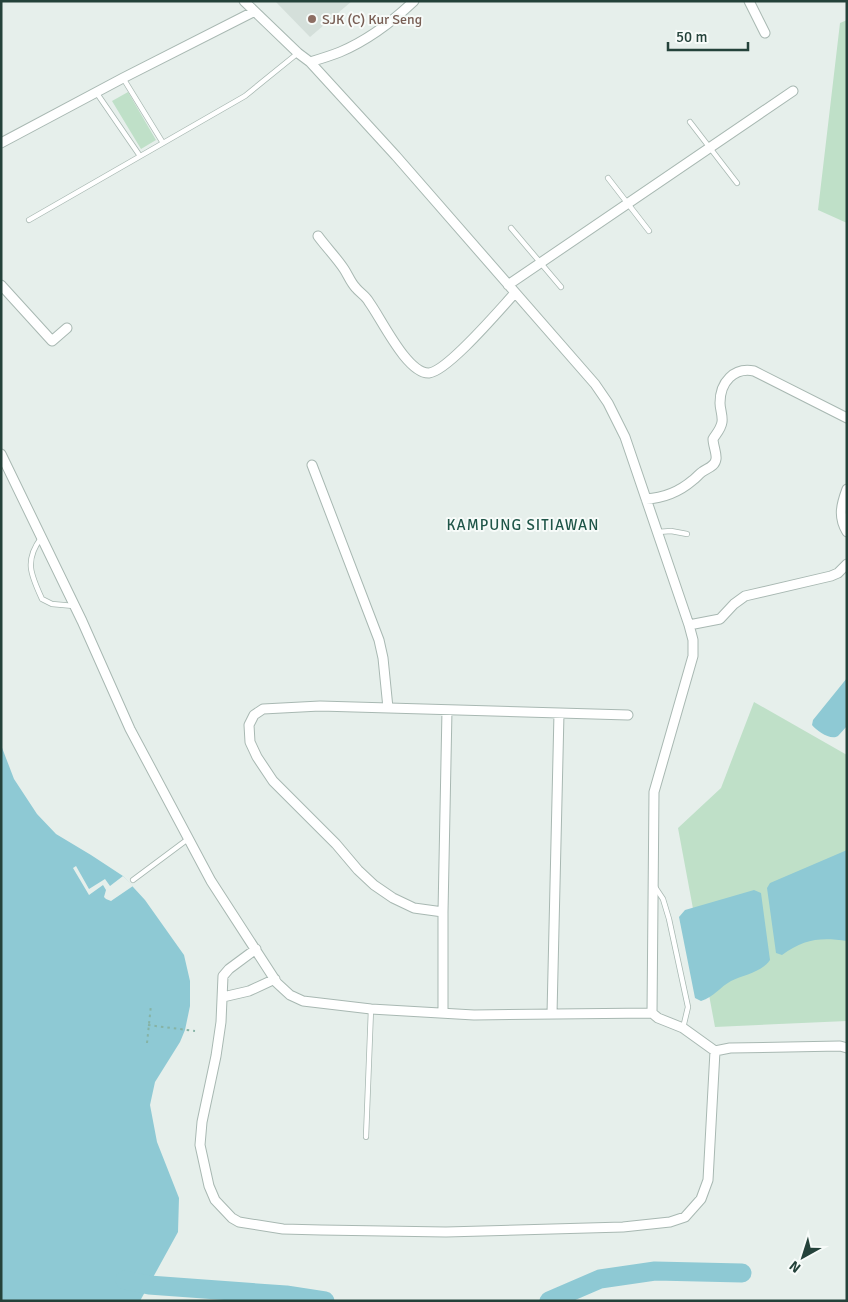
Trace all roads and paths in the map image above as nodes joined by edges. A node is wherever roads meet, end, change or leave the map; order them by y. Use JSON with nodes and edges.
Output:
{"nodes":[{"id":1,"x":244,"y":1,"type":"edge"},
{"id":2,"x":414,"y":1,"type":"edge"},
{"id":3,"x":749,"y":1,"type":"edge"},
{"id":4,"x":253,"y":12,"type":"junction"},
{"id":5,"x":765,"y":33,"type":"dead end"},
{"id":6,"x":298,"y":53,"type":"junction"},
{"id":7,"x":310,"y":62,"type":"junction"},
{"id":8,"x":123,"y":78,"type":"junction"},
{"id":9,"x":793,"y":91,"type":"dead end"},
{"id":10,"x":96,"y":92,"type":"junction"},
{"id":11,"x":690,"y":122,"type":"dead end"},
{"id":12,"x":1,"y":143,"type":"edge"},
{"id":13,"x":163,"y":143,"type":"junction"},
{"id":14,"x":710,"y":148,"type":"junction"},
{"id":15,"x":140,"y":156,"type":"junction"},
{"id":16,"x":608,"y":178,"type":"dead end"},
{"id":17,"x":736,"y":183,"type":"dead end"},
{"id":18,"x":628,"y":203,"type":"junction"},
{"id":19,"x":29,"y":220,"type":"dead end"},
{"id":20,"x":511,"y":228,"type":"dead end"},
{"id":21,"x":649,"y":231,"type":"dead end"},
{"id":22,"x":318,"y":236,"type":"dead end"},
{"id":23,"x":541,"y":262,"type":"junction"},
{"id":24,"x":508,"y":284,"type":"junction"},
{"id":25,"x":1,"y":285,"type":"edge"},
{"id":26,"x":561,"y":287,"type":"dead end"},
{"id":27,"x":515,"y":293,"type":"junction"},
{"id":28,"x":67,"y":328,"type":"dead end"},
{"id":29,"x":847,"y":418,"type":"edge"},
{"id":30,"x":1,"y":454,"type":"edge"},
{"id":31,"x":312,"y":465,"type":"dead end"},
{"id":32,"x":847,"y":489,"type":"edge"},
{"id":33,"x":646,"y":499,"type":"junction"},
{"id":34,"x":658,"y":532,"type":"junction"},
{"id":35,"x":847,"y":532,"type":"edge"},
{"id":36,"x":687,"y":534,"type":"dead end"},
{"id":37,"x":41,"y":538,"type":"junction"},
{"id":38,"x":847,"y":564,"type":"edge"},
{"id":39,"x":74,"y":606,"type":"junction"},
{"id":40,"x":689,"y":625,"type":"junction"},
{"id":41,"x":388,"y":708,"type":"junction"},
{"id":42,"x":447,"y":710,"type":"junction"},
{"id":43,"x":559,"y":713,"type":"junction"},
{"id":44,"x":628,"y":715,"type":"dead end"},
{"id":45,"x":188,"y":839,"type":"junction"},
{"id":46,"x":133,"y":880,"type":"dead end"},
{"id":47,"x":653,"y":883,"type":"junction"},
{"id":48,"x":443,"y":912,"type":"junction"},
{"id":49,"x":256,"y":949,"type":"junction"},
{"id":50,"x":275,"y":979,"type":"junction"},
{"id":51,"x":223,"y":997,"type":"junction"},
{"id":52,"x":151,"y":1005,"type":"dead end"},
{"id":53,"x":371,"y":1009,"type":"junction"},
{"id":54,"x":442,"y":1013,"type":"junction"},
{"id":55,"x":652,"y":1013,"type":"junction"},
{"id":56,"x":552,"y":1014,"type":"junction"},
{"id":57,"x":148,"y":1026,"type":"junction"},
{"id":58,"x":683,"y":1028,"type":"junction"},
{"id":59,"x":195,"y":1030,"type":"dead end"},
{"id":60,"x":147,"y":1043,"type":"dead end"},
{"id":61,"x":847,"y":1048,"type":"edge"},
{"id":62,"x":715,"y":1052,"type":"junction"},
{"id":63,"x":366,"y":1137,"type":"dead end"}],
"edges":[{"from":1,"to":4,"type":"street"},
{"from":2,"to":7,"type":"street"},
{"from":3,"to":5,"type":"street"},
{"from":4,"to":6,"type":"street"},
{"from":4,"to":8,"type":"street"},
{"from":6,"to":7,"type":"street"},
{"from":6,"to":13,"type":"lane"},
{"from":7,"to":24,"type":"street"},
{"from":8,"to":10,"type":"street"},
{"from":8,"to":13,"type":"lane"},
{"from":9,"to":14,"type":"street"},
{"from":10,"to":12,"type":"street"},
{"from":10,"to":15,"type":"lane"},
{"from":11,"to":14,"type":"lane"},
{"from":13,"to":15,"type":"lane"},
{"from":14,"to":17,"type":"lane"},
{"from":14,"to":18,"type":"street"},
{"from":15,"to":19,"type":"lane"},
{"from":16,"to":18,"type":"lane"},
{"from":18,"to":21,"type":"lane"},
{"from":18,"to":23,"type":"street"},
{"from":20,"to":23,"type":"lane"},
{"from":22,"to":27,"type":"street"},
{"from":23,"to":24,"type":"street"},
{"from":23,"to":26,"type":"lane"},
{"from":24,"to":27,"type":"street"},
{"from":25,"to":28,"type":"street"},
{"from":27,"to":33,"type":"street"},
{"from":29,"to":33,"type":"street"},
{"from":30,"to":37,"type":"street"},
{"from":31,"to":41,"type":"street"},
{"from":32,"to":35,"type":"street"},
{"from":33,"to":34,"type":"street"},
{"from":34,"to":36,"type":"lane"},
{"from":34,"to":40,"type":"street"},
{"from":37,"to":39,"type":"street"},
{"from":37,"to":39,"type":"lane"},
{"from":38,"to":40,"type":"street"},
{"from":39,"to":45,"type":"street"},
{"from":40,"to":47,"type":"street"},
{"from":41,"to":42,"type":"street"},
{"from":41,"to":48,"type":"street"},
{"from":42,"to":43,"type":"street"},
{"from":42,"to":48,"type":"street"},
{"from":43,"to":44,"type":"street"},
{"from":43,"to":56,"type":"street"},
{"from":45,"to":46,"type":"lane"},
{"from":45,"to":49,"type":"street"},
{"from":47,"to":55,"type":"street"},
{"from":47,"to":58,"type":"lane"},
{"from":48,"to":54,"type":"street"},
{"from":49,"to":50,"type":"street"},
{"from":49,"to":51,"type":"street"},
{"from":50,"to":51,"type":"street"},
{"from":50,"to":53,"type":"street"},
{"from":51,"to":62,"type":"street"},
{"from":52,"to":57,"type":"path"},
{"from":53,"to":54,"type":"street"},
{"from":53,"to":63,"type":"lane"},
{"from":54,"to":56,"type":"street"},
{"from":55,"to":56,"type":"street"},
{"from":55,"to":58,"type":"street"},
{"from":57,"to":59,"type":"path"},
{"from":57,"to":60,"type":"path"},
{"from":58,"to":62,"type":"street"},
{"from":61,"to":62,"type":"street"}]}
